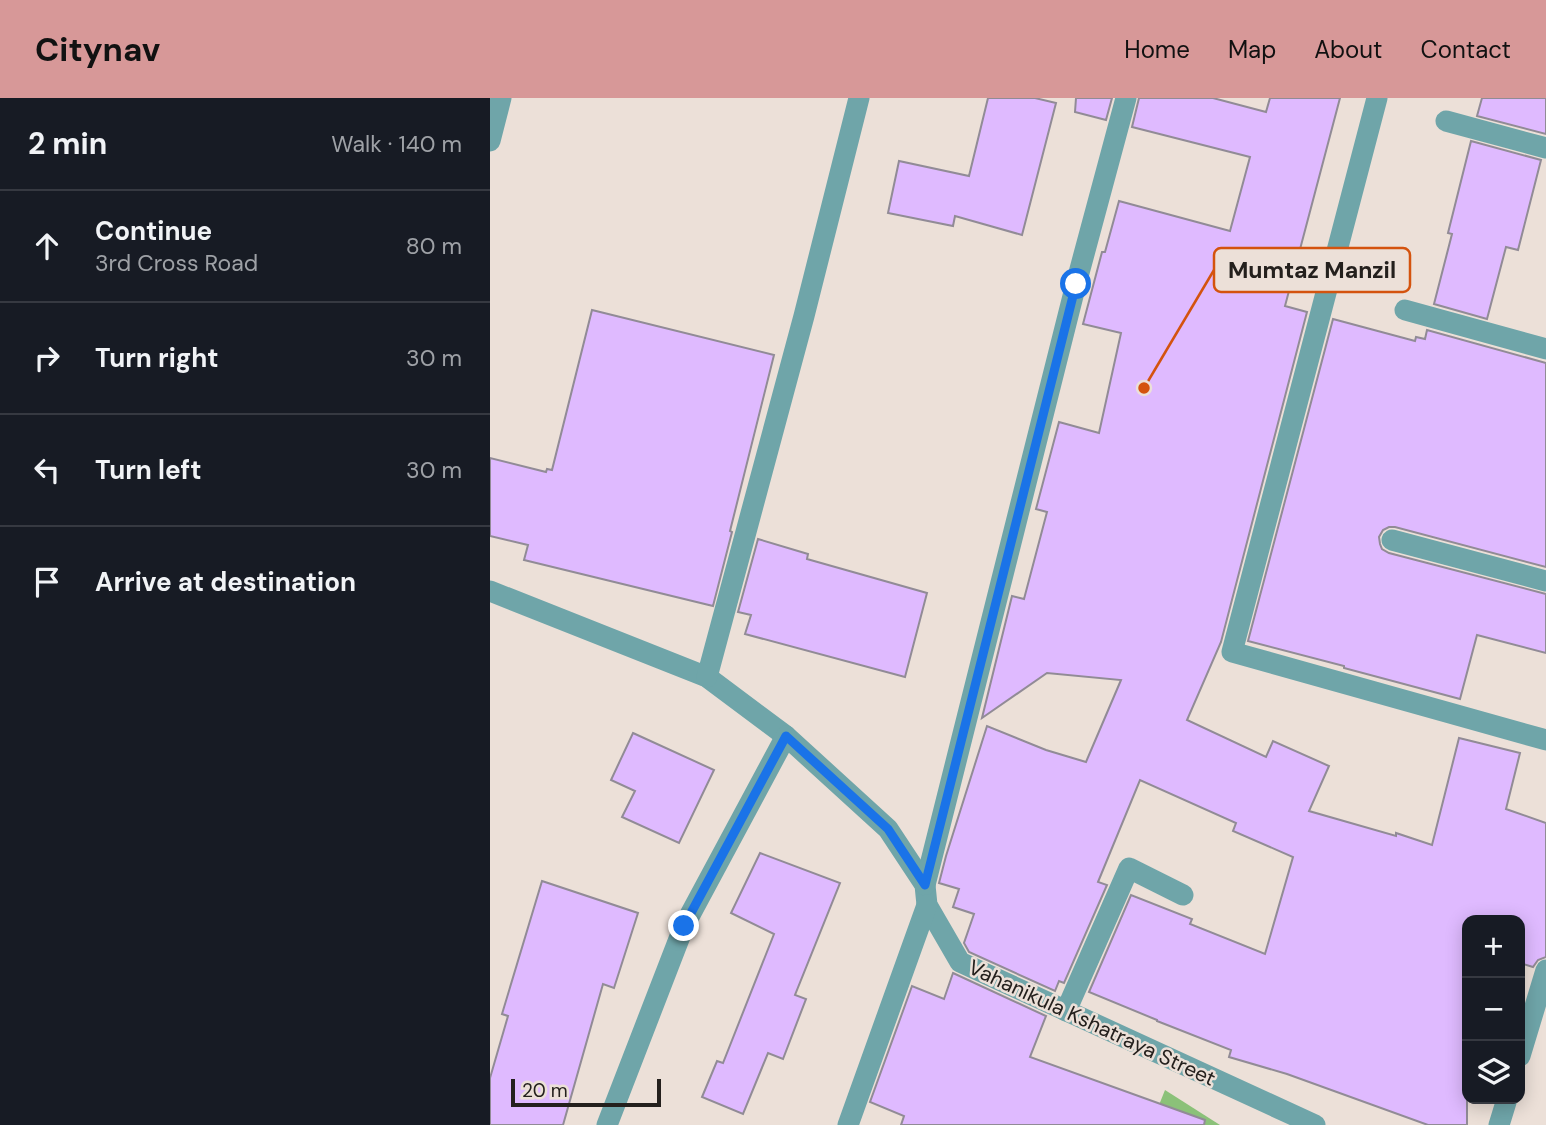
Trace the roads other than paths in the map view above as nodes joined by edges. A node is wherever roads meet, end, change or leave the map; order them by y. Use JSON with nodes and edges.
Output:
{"nodes":[{"id":1,"x":501,"y":98,"type":"edge"},
{"id":2,"x":859,"y":98,"type":"edge"},
{"id":3,"x":1126,"y":98,"type":"edge"},
{"id":4,"x":1377,"y":98,"type":"edge"},
{"id":5,"x":1446,"y":121,"type":"dead end"},
{"id":6,"x":490,"y":141,"type":"edge"},
{"id":7,"x":1546,"y":148,"type":"edge"},
{"id":8,"x":1405,"y":310,"type":"dead end"},
{"id":9,"x":1546,"y":349,"type":"edge"},
{"id":10,"x":1392,"y":540,"type":"dead end"},
{"id":11,"x":1546,"y":582,"type":"edge"},
{"id":12,"x":490,"y":591,"type":"edge"},
{"id":13,"x":707,"y":677,"type":"junction"},
{"id":14,"x":786,"y":736,"type":"junction"},
{"id":15,"x":1546,"y":740,"type":"edge"},
{"id":16,"x":926,"y":895,"type":"junction"},
{"id":17,"x":1182,"y":895,"type":"dead end"},
{"id":18,"x":1546,"y":970,"type":"edge"},
{"id":19,"x":1066,"y":1011,"type":"junction"},
{"id":20,"x":1525,"y":1041,"type":"edge"},
{"id":21,"x":1505,"y":1104,"type":"edge"},
{"id":22,"x":607,"y":1125,"type":"edge"},
{"id":23,"x":848,"y":1125,"type":"edge"},
{"id":24,"x":1315,"y":1125,"type":"edge"},
{"id":25,"x":1499,"y":1125,"type":"edge"}],
"edges":[{"from":1,"to":6,"type":"street"},
{"from":2,"to":13,"type":"street"},
{"from":3,"to":16,"type":"street"},
{"from":4,"to":15,"type":"street"},
{"from":5,"to":7,"type":"street"},
{"from":8,"to":9,"type":"street"},
{"from":10,"to":11,"type":"street"},
{"from":12,"to":13,"type":"street","name":"Vahanikula Kshatraya Street"},
{"from":13,"to":14,"type":"street","name":"Vahanikula Kshatraya Street"},
{"from":14,"to":16,"type":"street","name":"Vahanikula Kshatraya Street"},
{"from":14,"to":22,"type":"street"},
{"from":16,"to":19,"type":"street","name":"Vahanikula Kshatraya Street"},
{"from":16,"to":23,"type":"street"},
{"from":17,"to":19,"type":"street"},
{"from":18,"to":20,"type":"street"},
{"from":19,"to":24,"type":"street","name":"Vahanikula Kshatraya Street"},
{"from":21,"to":25,"type":"street"}]}
